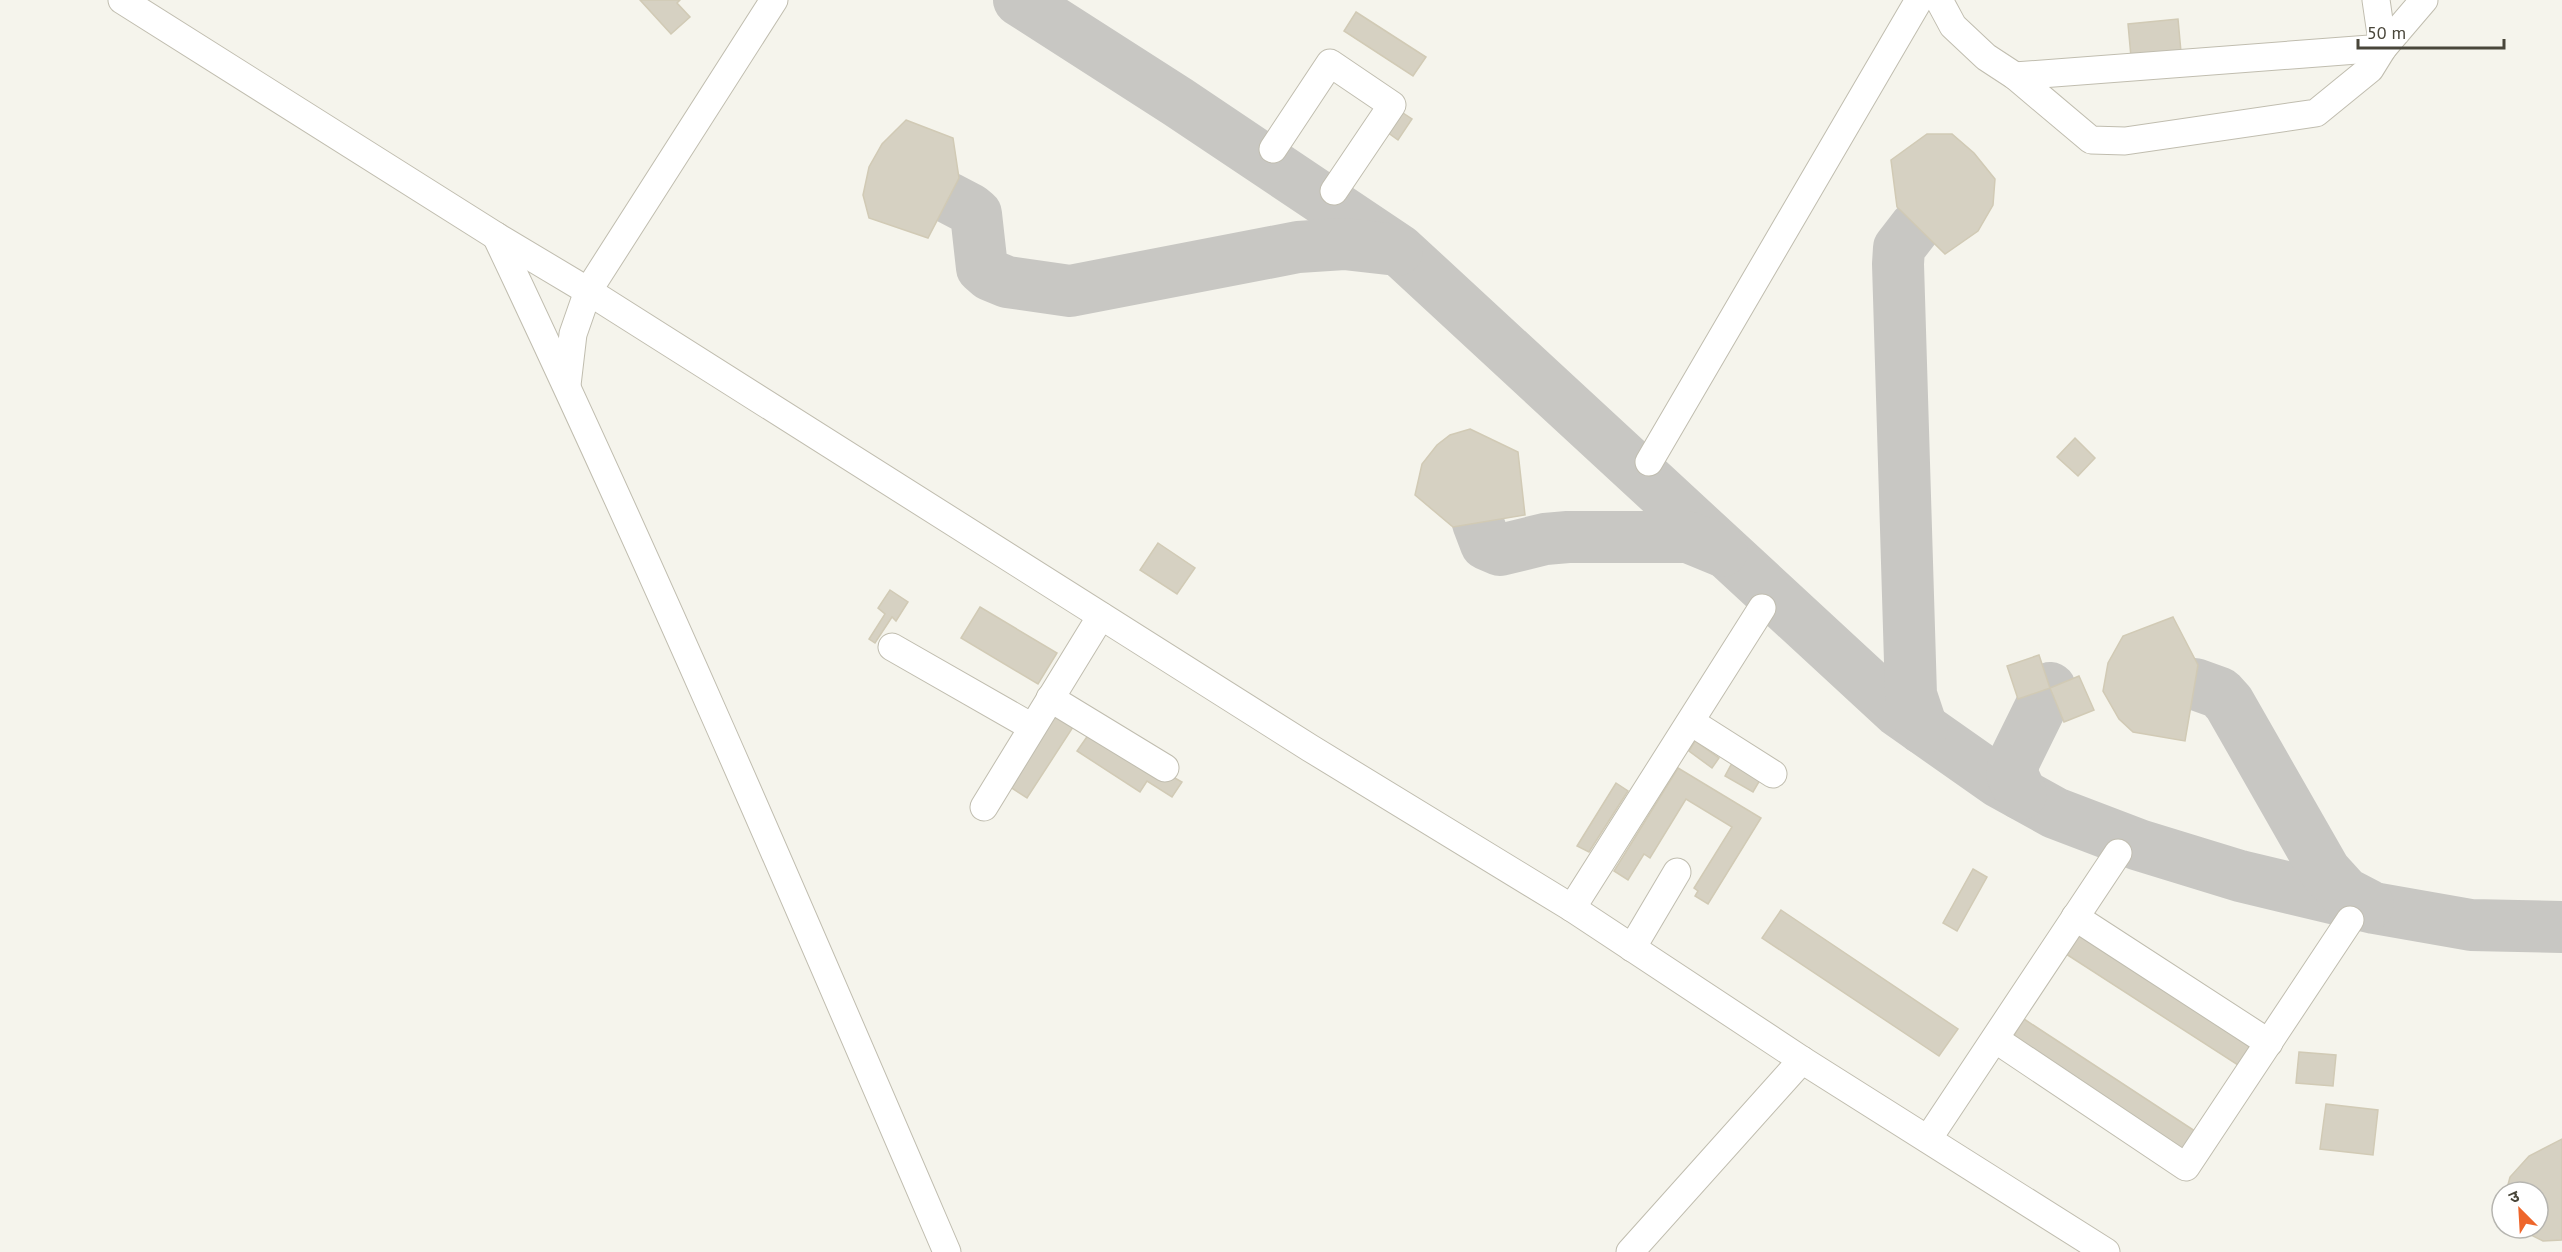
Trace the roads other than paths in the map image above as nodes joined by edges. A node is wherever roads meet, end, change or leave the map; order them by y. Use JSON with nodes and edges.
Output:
{"nodes":[{"id":1,"x":122,"y":0,"type":"edge"},
{"id":2,"x":774,"y":0,"type":"edge"},
{"id":3,"x":1919,"y":0,"type":"edge"},
{"id":4,"x":1939,"y":0,"type":"edge"},
{"id":5,"x":2376,"y":0,"type":"edge"},
{"id":6,"x":2424,"y":0,"type":"edge"},
{"id":7,"x":2383,"y":48,"type":"junction"},
{"id":8,"x":2015,"y":76,"type":"junction"},
{"id":9,"x":1273,"y":149,"type":"dead end"},
{"id":10,"x":1334,"y":191,"type":"dead end"},
{"id":11,"x":496,"y":236,"type":"junction"},
{"id":12,"x":588,"y":291,"type":"junction"},
{"id":13,"x":567,"y":385,"type":"junction"},
{"id":14,"x":1649,"y":462,"type":"dead end"},
{"id":15,"x":1762,"y":608,"type":"dead end"},
{"id":16,"x":1101,"y":616,"type":"junction"},
{"id":17,"x":892,"y":647,"type":"dead end"},
{"id":18,"x":1050,"y":698,"type":"junction"},
{"id":19,"x":1690,"y":722,"type":"junction"},
{"id":20,"x":1032,"y":728,"type":"junction"},
{"id":21,"x":1165,"y":768,"type":"dead end"},
{"id":22,"x":1773,"y":774,"type":"dead end"},
{"id":23,"x":984,"y":807,"type":"dead end"},
{"id":24,"x":2118,"y":853,"type":"dead end"},
{"id":25,"x":1677,"y":872,"type":"dead end"},
{"id":26,"x":1572,"y":908,"type":"junction"},
{"id":27,"x":2075,"y":917,"type":"junction"},
{"id":28,"x":2350,"y":920,"type":"dead end"},
{"id":29,"x":1632,"y":948,"type":"junction"},
{"id":30,"x":1995,"y":1039,"type":"junction"},
{"id":31,"x":2269,"y":1043,"type":"junction"},
{"id":32,"x":1802,"y":1060,"type":"junction"},
{"id":33,"x":1928,"y":1139,"type":"junction"},
{"id":34,"x":947,"y":1252,"type":"edge"},
{"id":35,"x":1630,"y":1252,"type":"edge"},
{"id":36,"x":2106,"y":1252,"type":"edge"}],
"edges":[{"from":1,"to":11,"type":"lane"},
{"from":2,"to":12,"type":"lane"},
{"from":3,"to":14,"type":"lane"},
{"from":4,"to":8,"type":"lane"},
{"from":5,"to":7,"type":"lane"},
{"from":6,"to":7,"type":"lane"},
{"from":7,"to":8,"type":"lane"},
{"from":7,"to":8,"type":"lane"},
{"from":9,"to":10,"type":"lane"},
{"from":11,"to":12,"type":"lane"},
{"from":11,"to":13,"type":"lane"},
{"from":12,"to":13,"type":"lane"},
{"from":12,"to":16,"type":"lane"},
{"from":13,"to":34,"type":"lane"},
{"from":15,"to":19,"type":"lane"},
{"from":16,"to":18,"type":"lane"},
{"from":16,"to":26,"type":"lane"},
{"from":17,"to":20,"type":"lane"},
{"from":18,"to":20,"type":"lane"},
{"from":18,"to":21,"type":"lane"},
{"from":19,"to":22,"type":"lane"},
{"from":19,"to":26,"type":"lane"},
{"from":20,"to":23,"type":"lane"},
{"from":24,"to":27,"type":"lane"},
{"from":25,"to":29,"type":"lane"},
{"from":26,"to":29,"type":"lane"},
{"from":27,"to":30,"type":"lane"},
{"from":27,"to":31,"type":"lane"},
{"from":28,"to":31,"type":"lane"},
{"from":29,"to":32,"type":"lane"},
{"from":30,"to":31,"type":"lane"},
{"from":30,"to":33,"type":"lane"},
{"from":32,"to":33,"type":"lane"},
{"from":32,"to":35,"type":"lane"},
{"from":33,"to":36,"type":"lane"}]}
